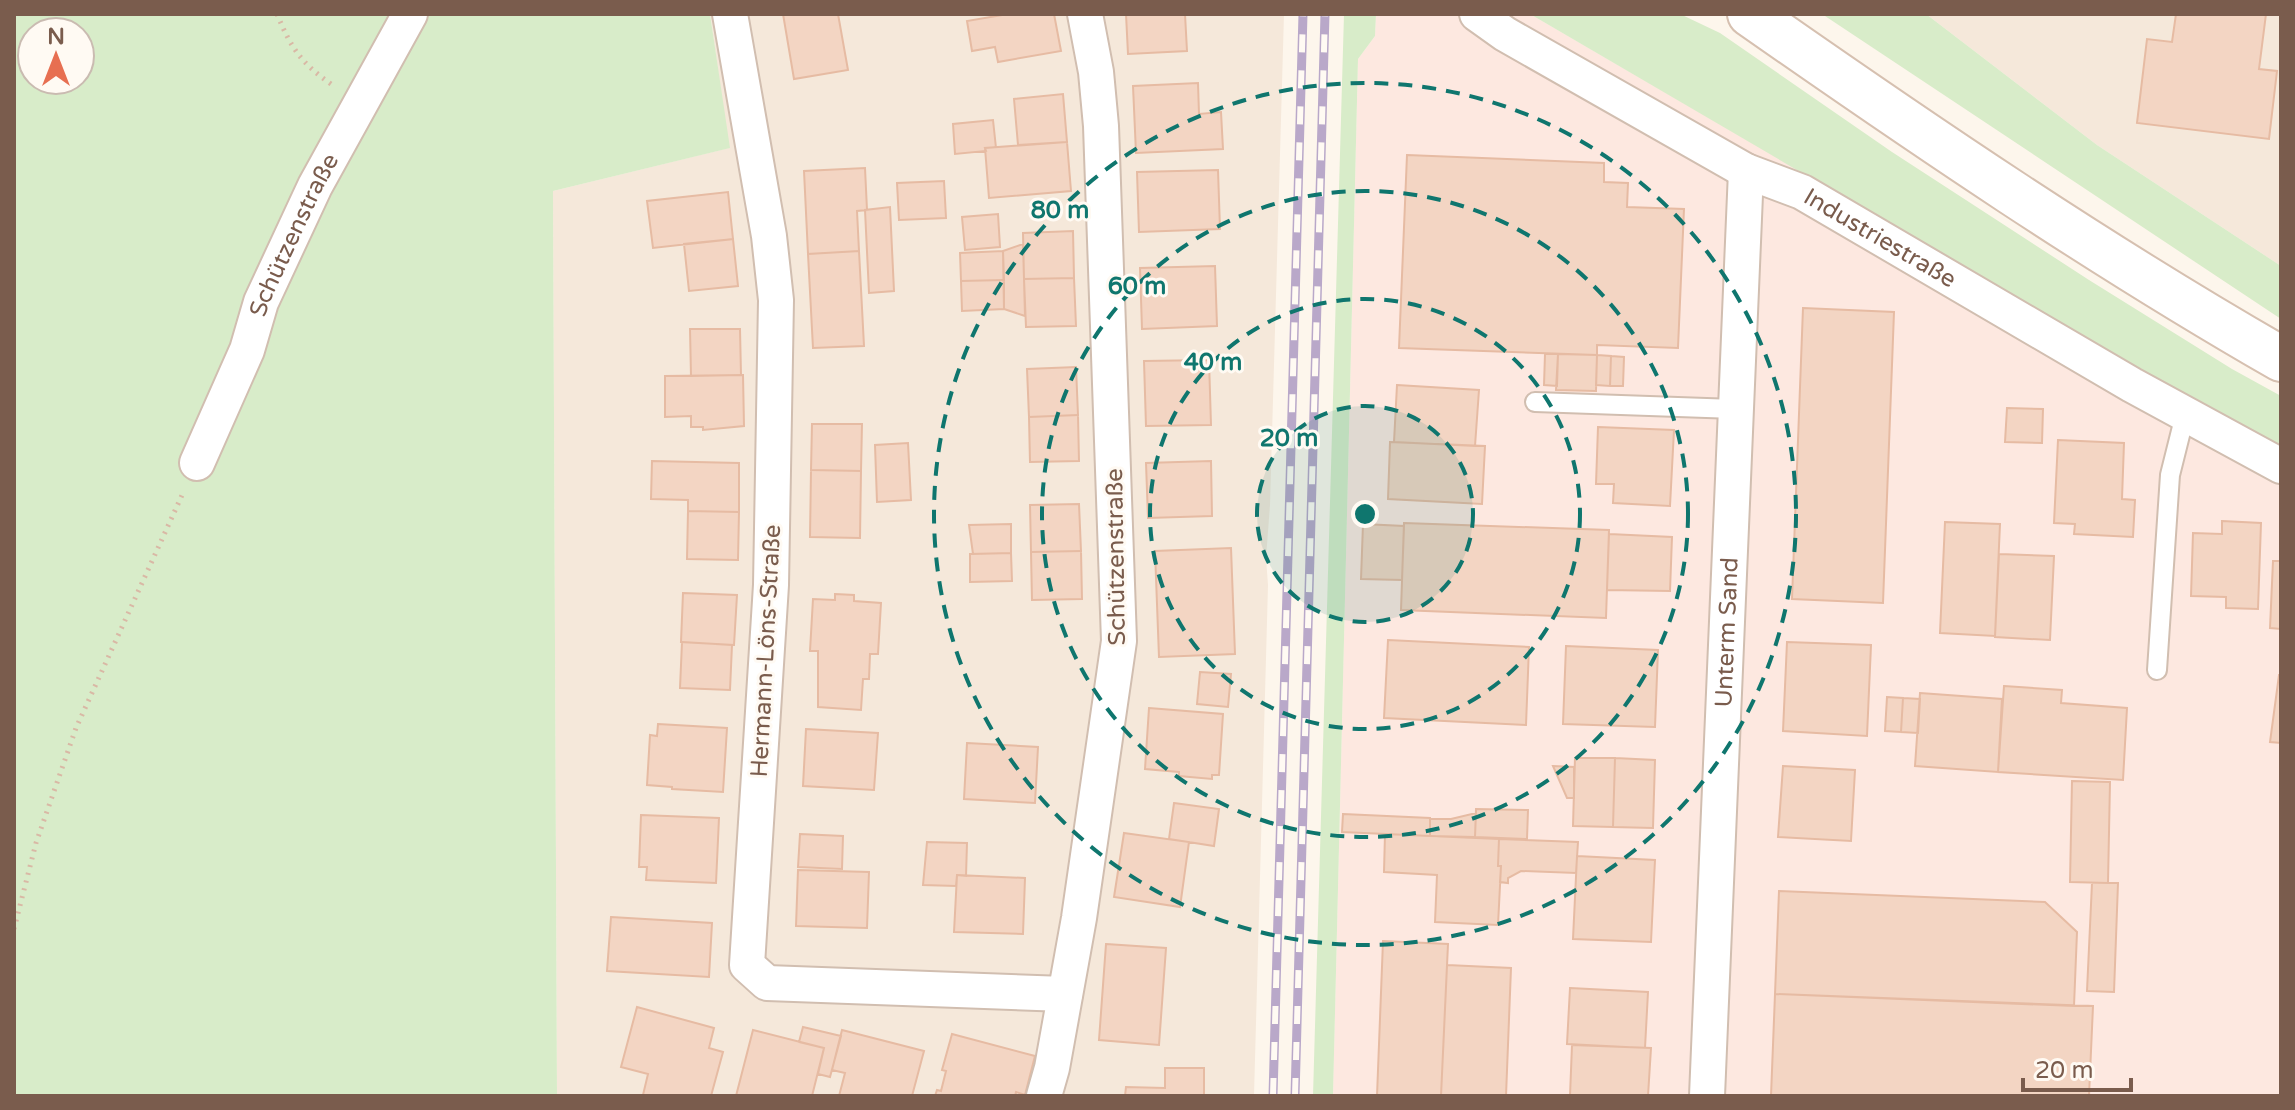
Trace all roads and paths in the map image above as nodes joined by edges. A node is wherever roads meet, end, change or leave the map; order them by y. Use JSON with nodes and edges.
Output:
{"nodes":[{"id":1,"x":277,"y":14,"type":"edge"},
{"id":2,"x":410,"y":14,"type":"edge"},
{"id":3,"x":730,"y":14,"type":"edge"},
{"id":4,"x":1085,"y":14,"type":"edge"},
{"id":5,"x":1477,"y":14,"type":"edge"},
{"id":6,"x":1750,"y":14,"type":"edge"},
{"id":7,"x":359,"y":103,"type":"junction"},
{"id":8,"x":1746,"y":171,"type":"junction"},
{"id":9,"x":2281,"y":359,"type":"edge"},
{"id":10,"x":1535,"y":402,"type":"dead end"},
{"id":11,"x":1735,"y":409,"type":"junction"},
{"id":12,"x":2185,"y":415,"type":"junction"},
{"id":13,"x":197,"y":463,"type":"joint"},
{"id":14,"x":2281,"y":466,"type":"edge"},
{"id":15,"x":2157,"y":670,"type":"dead end"},
{"id":16,"x":14,"y":929,"type":"edge"},
{"id":17,"x":1065,"y":994,"type":"junction"},
{"id":18,"x":1044,"y":1096,"type":"edge"},
{"id":19,"x":1707,"y":1096,"type":"edge"}],
"edges":[{"from":1,"to":7,"type":"path"},
{"from":2,"to":7,"type":"street","name":"Schützenstraße"},
{"from":3,"to":17,"type":"street","name":"Hermann-Löns-Straße"},
{"from":4,"to":17,"type":"street","name":"Schützenstraße"},
{"from":5,"to":8,"type":"street","name":"Industriestraße"},
{"from":6,"to":9,"type":"main road"},
{"from":7,"to":13,"type":"street","name":"Schützenstraße"},
{"from":8,"to":11,"type":"street","name":"Unterm Sand"},
{"from":8,"to":12,"type":"street","name":"Industriestraße"},
{"from":10,"to":11,"type":"lane"},
{"from":11,"to":19,"type":"street","name":"Unterm Sand"},
{"from":12,"to":14,"type":"street","name":"Industriestraße"},
{"from":12,"to":15,"type":"lane"},
{"from":13,"to":16,"type":"path"},
{"from":17,"to":18,"type":"street","name":"Schützenstraße"}]}
